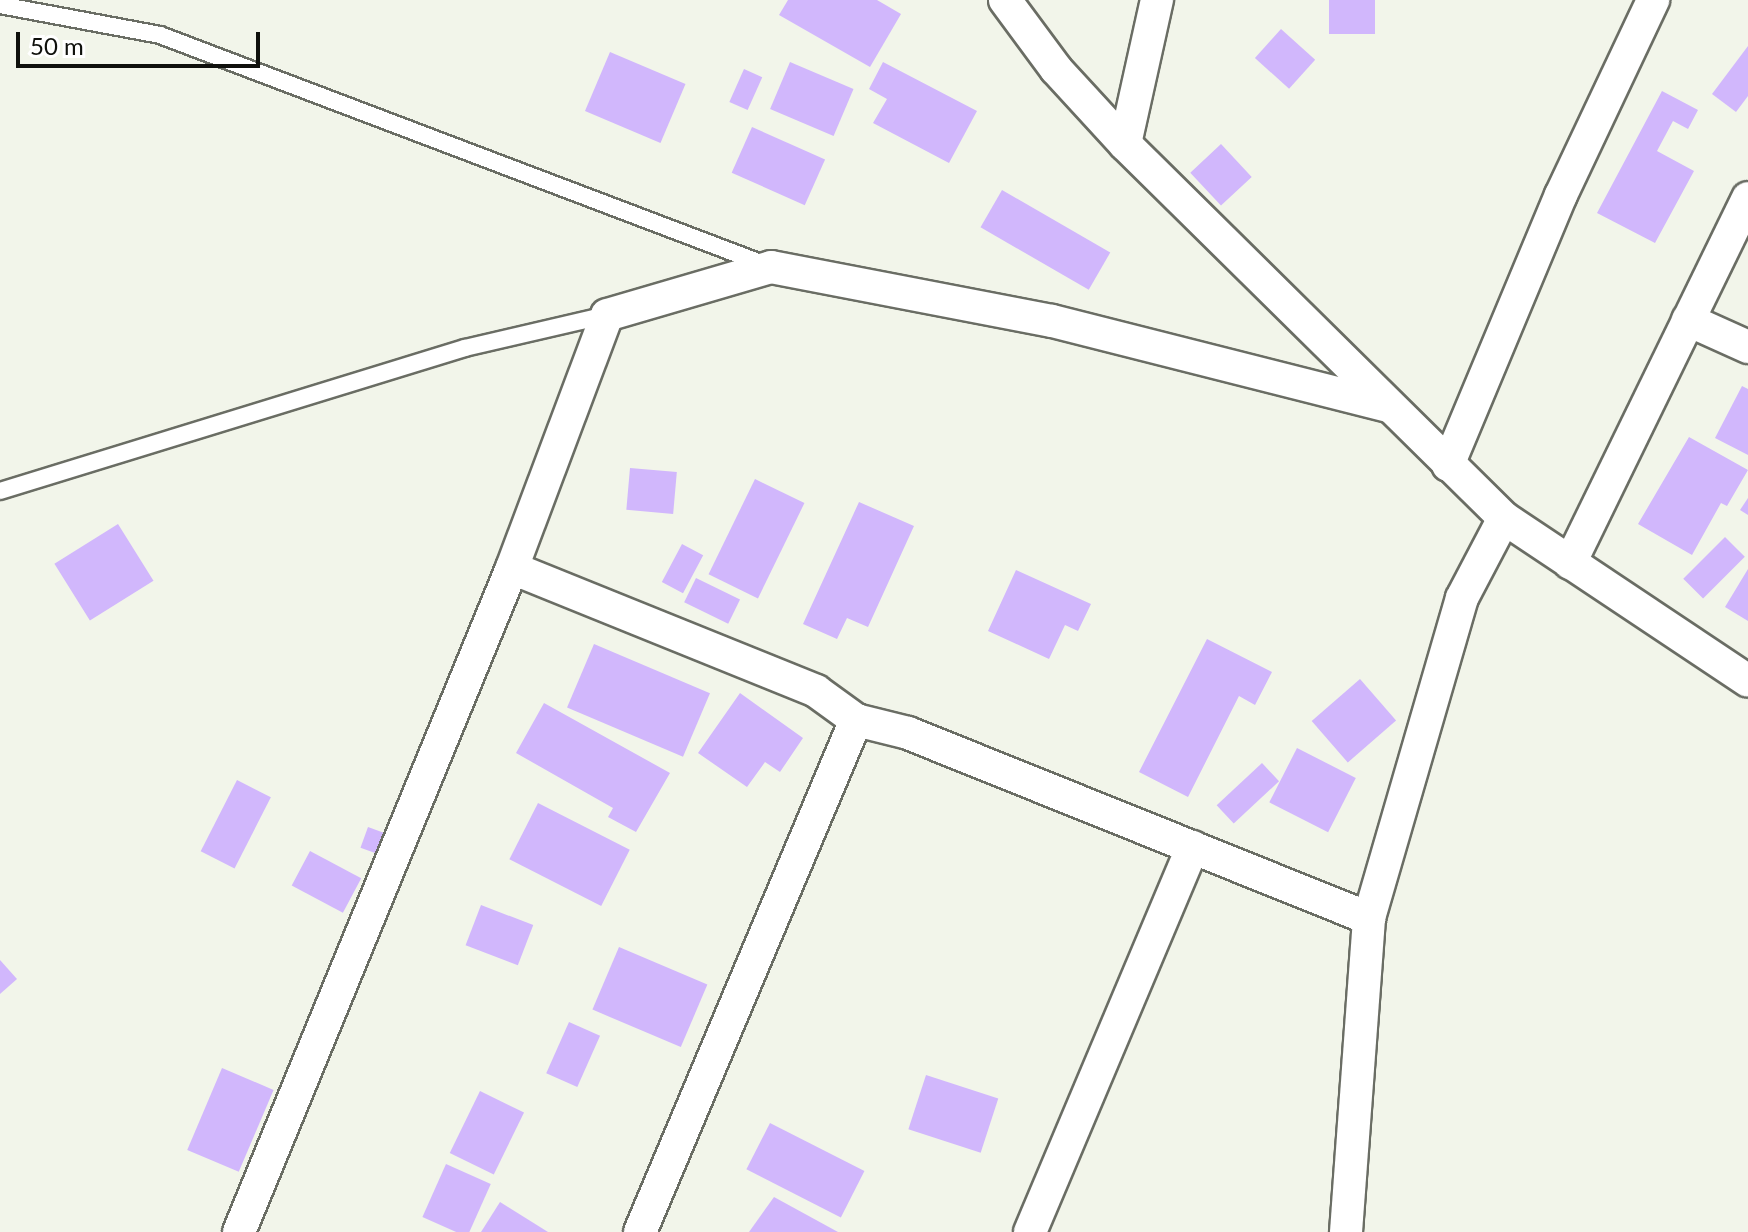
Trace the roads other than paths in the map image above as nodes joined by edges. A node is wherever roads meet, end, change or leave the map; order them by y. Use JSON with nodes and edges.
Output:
{"nodes":[{"id":1,"x":1005,"y":0,"type":"edge"},
{"id":2,"x":1157,"y":0,"type":"edge"},
{"id":3,"x":1653,"y":0,"type":"edge"},
{"id":4,"x":0,"y":5,"type":"edge"},
{"id":5,"x":1125,"y":144,"type":"junction"},
{"id":6,"x":1748,"y":198,"type":"edge"},
{"id":7,"x":771,"y":267,"type":"junction"},
{"id":8,"x":607,"y":315,"type":"junction"},
{"id":9,"x":1688,"y":320,"type":"junction"},
{"id":10,"x":1748,"y":347,"type":"edge"},
{"id":11,"x":1387,"y":406,"type":"junction"},
{"id":12,"x":1448,"y":465,"type":"junction"},
{"id":13,"x":0,"y":491,"type":"edge"},
{"id":14,"x":1504,"y":518,"type":"junction"},
{"id":15,"x":1570,"y":563,"type":"junction"},
{"id":16,"x":512,"y":568,"type":"junction"},
{"id":17,"x":1748,"y":681,"type":"edge"},
{"id":18,"x":856,"y":720,"type":"junction"},
{"id":19,"x":1193,"y":847,"type":"junction"},
{"id":20,"x":1369,"y":918,"type":"junction"},
{"id":21,"x":239,"y":1232,"type":"edge"},
{"id":22,"x":640,"y":1232,"type":"edge"},
{"id":23,"x":1030,"y":1232,"type":"edge"},
{"id":24,"x":1346,"y":1232,"type":"edge"}],
"edges":[{"from":1,"to":5,"type":"street"},
{"from":2,"to":5,"type":"street"},
{"from":3,"to":12,"type":"street"},
{"from":4,"to":7,"type":"lane"},
{"from":5,"to":11,"type":"street"},
{"from":6,"to":9,"type":"street"},
{"from":7,"to":8,"type":"street"},
{"from":7,"to":11,"type":"street"},
{"from":8,"to":13,"type":"lane"},
{"from":8,"to":16,"type":"street"},
{"from":9,"to":10,"type":"street"},
{"from":9,"to":15,"type":"street"},
{"from":11,"to":12,"type":"street"},
{"from":12,"to":14,"type":"street"},
{"from":14,"to":15,"type":"street"},
{"from":14,"to":20,"type":"street"},
{"from":15,"to":17,"type":"street"},
{"from":16,"to":18,"type":"street"},
{"from":16,"to":21,"type":"street"},
{"from":18,"to":19,"type":"street"},
{"from":18,"to":22,"type":"street"},
{"from":19,"to":20,"type":"street"},
{"from":19,"to":23,"type":"street"},
{"from":20,"to":24,"type":"street"}]}
